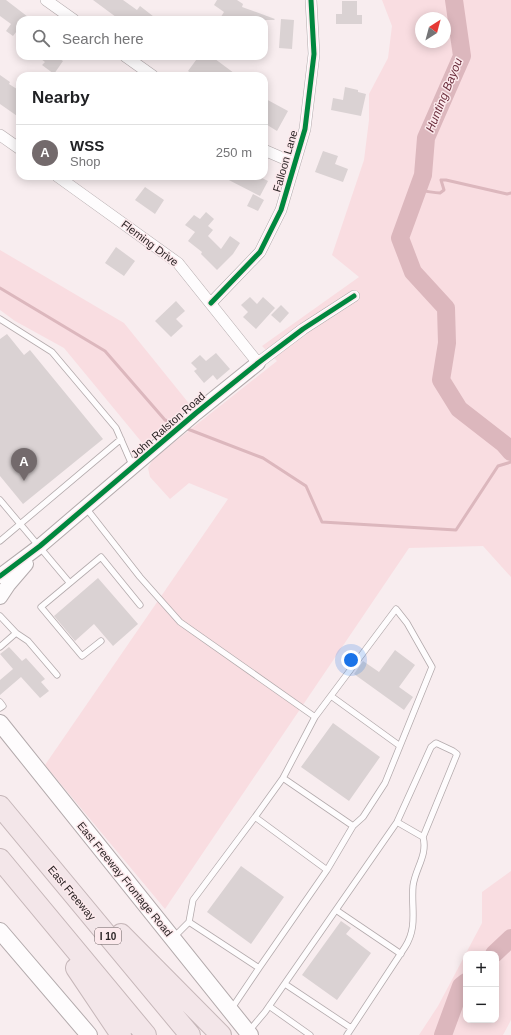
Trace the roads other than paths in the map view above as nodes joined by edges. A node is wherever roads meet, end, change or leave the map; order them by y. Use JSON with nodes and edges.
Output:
{"nodes":[{"id":1,"x":46,"y":0,"type":"edge"},
{"id":2,"x":312,"y":0,"type":"edge"},
{"id":3,"x":68,"y":16,"type":"edge"},
{"id":4,"x":131,"y":60,"type":"edge"},
{"id":5,"x":147,"y":72,"type":"edge"},
{"id":6,"x":0,"y":135,"type":"edge"},
{"id":7,"x":16,"y":146,"type":"edge"},
{"id":8,"x":268,"y":152,"type":"edge"},
{"id":9,"x":294,"y":163,"type":"junction"},
{"id":10,"x":63,"y":180,"type":"edge"},
{"id":11,"x":354,"y":296,"type":"dead end"},
{"id":12,"x":211,"y":303,"type":"junction"},
{"id":13,"x":0,"y":319,"type":"edge"},
{"id":14,"x":258,"y":363,"type":"junction"},
{"id":15,"x":121,"y":439,"type":"junction"},
{"id":16,"x":133,"y":468,"type":"junction"},
{"id":17,"x":0,"y":500,"type":"edge"},
{"id":18,"x":86,"y":508,"type":"junction"},
{"id":19,"x":20,"y":524,"type":"junction"},
{"id":20,"x":0,"y":541,"type":"edge"},
{"id":21,"x":40,"y":546,"type":"junction"},
{"id":22,"x":0,"y":576,"type":"edge"},
{"id":23,"x":69,"y":582,"type":"junction"},
{"id":24,"x":0,"y":597,"type":"edge"},
{"id":25,"x":140,"y":605,"type":"dead end"},
{"id":26,"x":0,"y":616,"type":"edge"},
{"id":27,"x":16,"y":632,"type":"junction"},
{"id":28,"x":101,"y":641,"type":"dead end"},
{"id":29,"x":0,"y":647,"type":"edge"},
{"id":30,"x":56,"y":675,"type":"dead end"},
{"id":31,"x":330,"y":696,"type":"junction"},
{"id":32,"x":0,"y":702,"type":"edge"},
{"id":33,"x":0,"y":708,"type":"edge"},
{"id":34,"x":315,"y":717,"type":"junction"},
{"id":35,"x":0,"y":723,"type":"edge"},
{"id":36,"x":400,"y":746,"type":"junction"},
{"id":37,"x":283,"y":778,"type":"junction"},
{"id":38,"x":0,"y":806,"type":"edge"},
{"id":39,"x":255,"y":817,"type":"junction"},
{"id":40,"x":397,"y":822,"type":"junction"},
{"id":41,"x":353,"y":826,"type":"junction"},
{"id":42,"x":26,"y":837,"type":"junction"},
{"id":43,"x":423,"y":837,"type":"junction"},
{"id":44,"x":0,"y":859,"type":"edge"},
{"id":45,"x":327,"y":870,"type":"junction"},
{"id":46,"x":16,"y":878,"type":"junction"},
{"id":47,"x":336,"y":910,"type":"junction"},
{"id":48,"x":189,"y":922,"type":"junction"},
{"id":49,"x":0,"y":931,"type":"edge"},
{"id":50,"x":173,"y":939,"type":"junction"},
{"id":51,"x":401,"y":954,"type":"junction"},
{"id":52,"x":259,"y":968,"type":"junction"},
{"id":53,"x":285,"y":984,"type":"junction"},
{"id":54,"x":269,"y":1006,"type":"junction"},
{"id":55,"x":230,"y":1011,"type":"junction"},
{"id":56,"x":351,"y":1028,"type":"junction"},
{"id":57,"x":249,"y":1034,"type":"edge"},
{"id":58,"x":89,"y":1035,"type":"edge"},
{"id":59,"x":121,"y":1035,"type":"edge"},
{"id":60,"x":146,"y":1035,"type":"edge"},
{"id":61,"x":190,"y":1035,"type":"edge"},
{"id":62,"x":221,"y":1035,"type":"edge"},
{"id":63,"x":310,"y":1035,"type":"edge"},
{"id":64,"x":347,"y":1035,"type":"edge"}],
"edges":[{"from":1,"to":3,"type":"street"},
{"from":2,"to":9,"type":"street","name":"Falloon Lane"},
{"from":4,"to":5,"type":"street"},
{"from":6,"to":7,"type":"street"},
{"from":8,"to":9,"type":"street"},
{"from":9,"to":12,"type":"street","name":"Falloon Lane"},
{"from":10,"to":12,"type":"street","name":"Fleming Drive"},
{"from":11,"to":14,"type":"street","name":"John Ralston Road"},
{"from":12,"to":14,"type":"street","name":"Fleming Drive"},
{"from":13,"to":15,"type":"lane"},
{"from":14,"to":16,"type":"street","name":"John Ralston Road"},
{"from":15,"to":16,"type":"lane"},
{"from":15,"to":19,"type":"lane"},
{"from":16,"to":18,"type":"street","name":"John Ralston Road"},
{"from":17,"to":19,"type":"lane"},
{"from":18,"to":21,"type":"street","name":"John Ralston Road"},
{"from":18,"to":34,"type":"lane"},
{"from":19,"to":20,"type":"lane"},
{"from":19,"to":21,"type":"lane"},
{"from":21,"to":22,"type":"street","name":"John Ralston Road"},
{"from":21,"to":23,"type":"lane"},
{"from":21,"to":24,"type":"street","name":"John Ralston Road"},
{"from":23,"to":25,"type":"lane"},
{"from":23,"to":28,"type":"lane"},
{"from":26,"to":27,"type":"lane"},
{"from":27,"to":29,"type":"lane"},
{"from":27,"to":30,"type":"lane"},
{"from":31,"to":34,"type":"lane"},
{"from":31,"to":36,"type":"lane"},
{"from":31,"to":36,"type":"lane"},
{"from":32,"to":33,"type":"lane"},
{"from":34,"to":37,"type":"lane"},
{"from":35,"to":50,"type":"main road","name":"East Freeway Frontage Road"},
{"from":36,"to":41,"type":"lane"},
{"from":37,"to":39,"type":"lane"},
{"from":37,"to":41,"type":"lane"},
{"from":38,"to":42,"type":"highway","name":"East Freeway","number":"I 10"},
{"from":39,"to":45,"type":"lane"},
{"from":39,"to":48,"type":"lane"},
{"from":40,"to":43,"type":"lane"},
{"from":40,"to":43,"type":"lane"},
{"from":40,"to":47,"type":"lane"},
{"from":41,"to":45,"type":"lane"},
{"from":42,"to":61,"type":"highway","name":"East Freeway","number":"I 10"},
{"from":42,"to":62,"type":"highway"},
{"from":43,"to":51,"type":"lane"},
{"from":44,"to":46,"type":"highway"},
{"from":45,"to":52,"type":"lane"},
{"from":46,"to":59,"type":"highway"},
{"from":46,"to":60,"type":"highway"},
{"from":47,"to":51,"type":"lane"},
{"from":47,"to":53,"type":"lane"},
{"from":48,"to":50,"type":"lane"},
{"from":48,"to":52,"type":"lane"},
{"from":49,"to":58,"type":"main road"},
{"from":50,"to":55,"type":"main road","name":"East Freeway Frontage Road"},
{"from":51,"to":56,"type":"lane"},
{"from":52,"to":55,"type":"lane"},
{"from":53,"to":54,"type":"lane"},
{"from":53,"to":56,"type":"lane"},
{"from":54,"to":57,"type":"lane"},
{"from":54,"to":63,"type":"lane"},
{"from":55,"to":57,"type":"main road","name":"East Freeway Frontage Road"},
{"from":56,"to":64,"type":"lane"}]}
